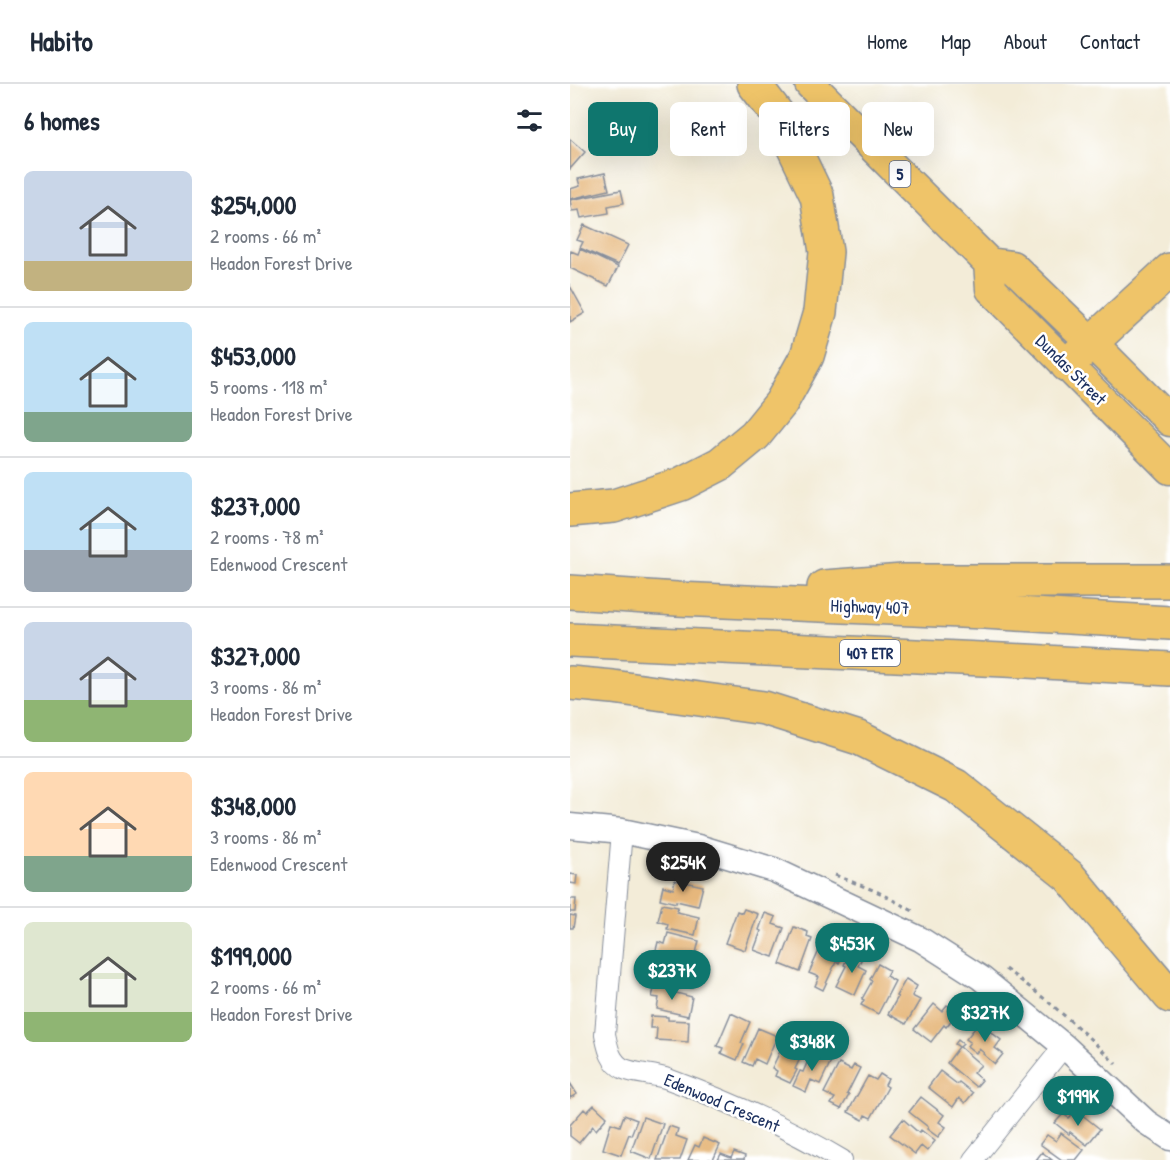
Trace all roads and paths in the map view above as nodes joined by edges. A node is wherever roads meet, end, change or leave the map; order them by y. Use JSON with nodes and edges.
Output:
{"nodes":[{"id":1,"x":754,"y":84,"type":"edge"},
{"id":2,"x":810,"y":84,"type":"edge"},
{"id":3,"x":989,"y":264,"type":"junction"},
{"id":4,"x":1170,"y":270,"type":"edge"},
{"id":5,"x":1091,"y":342,"type":"junction"},
{"id":6,"x":1067,"y":365,"type":"junction"},
{"id":7,"x":1170,"y":421,"type":"edge"},
{"id":8,"x":1170,"y":469,"type":"edge"},
{"id":9,"x":570,"y":510,"type":"edge"},
{"id":10,"x":1170,"y":581,"type":"edge"},
{"id":11,"x":570,"y":592,"type":"edge"},
{"id":12,"x":677,"y":599,"type":"junction"},
{"id":13,"x":1170,"y":623,"type":"edge"},
{"id":14,"x":570,"y":639,"type":"edge"},
{"id":15,"x":1170,"y":669,"type":"edge"},
{"id":16,"x":570,"y":683,"type":"edge"},
{"id":17,"x":570,"y":826,"type":"edge"},
{"id":18,"x":622,"y":831,"type":"junction"},
{"id":19,"x":1170,"y":996,"type":"edge"},
{"id":20,"x":1064,"y":1046,"type":"junction"},
{"id":21,"x":1170,"y":1138,"type":"edge"},
{"id":22,"x":842,"y":1160,"type":"edge"},
{"id":23,"x":973,"y":1160,"type":"edge"}],
"edges":[{"from":1,"to":9,"type":"highway"},
{"from":2,"to":3,"type":"main road","number":"5"},
{"from":3,"to":5,"type":"main road","name":"Dundas Street"},
{"from":3,"to":6,"type":"main road","name":"Dundas Street"},
{"from":4,"to":5,"type":"highway"},
{"from":5,"to":6,"type":"highway"},
{"from":5,"to":7,"type":"main road","name":"Dundas Street"},
{"from":6,"to":8,"type":"main road","name":"Dundas Street"},
{"from":10,"to":12,"type":"highway"},
{"from":11,"to":12,"type":"highway","name":"Highway 407"},
{"from":12,"to":13,"type":"highway","name":"Highway 407"},
{"from":14,"to":15,"type":"highway","number":"407 ETR"},
{"from":16,"to":19,"type":"highway"},
{"from":17,"to":18,"type":"street"},
{"from":18,"to":20,"type":"street"},
{"from":18,"to":22,"type":"street","name":"Edenwood Crescent"},
{"from":20,"to":21,"type":"street"},
{"from":20,"to":23,"type":"street"}]}
